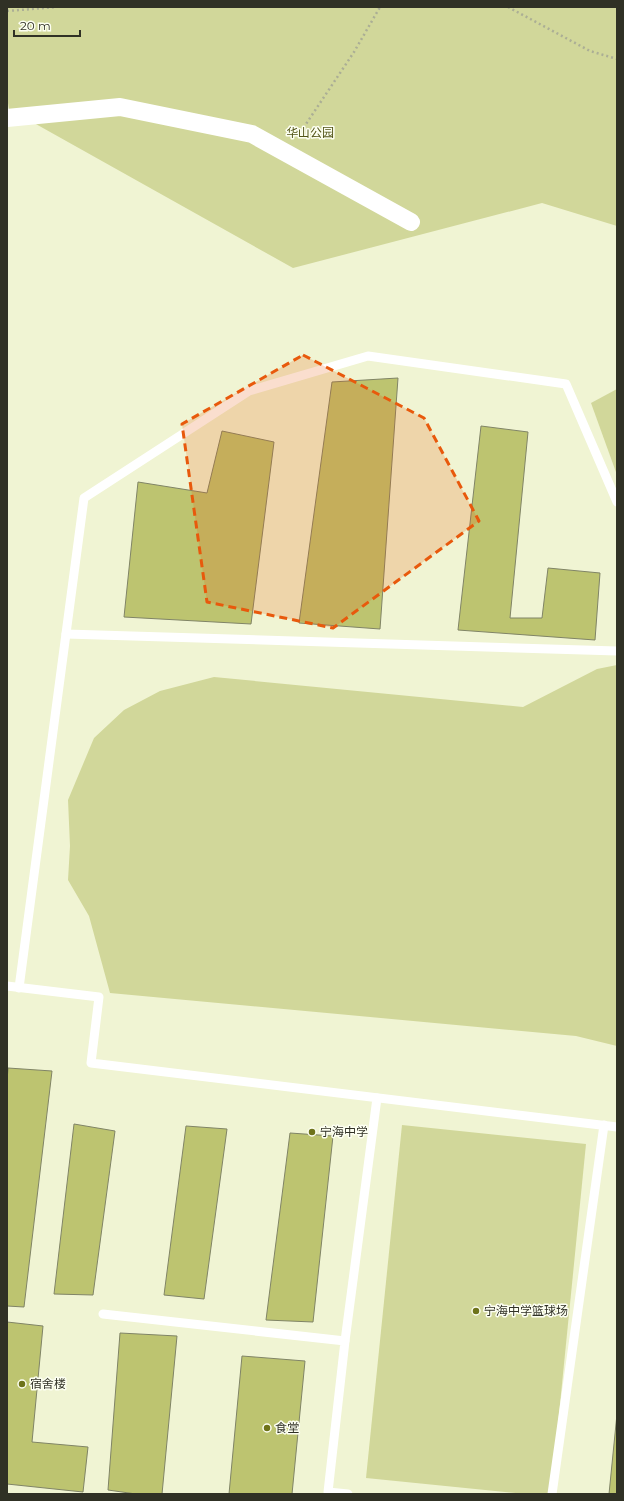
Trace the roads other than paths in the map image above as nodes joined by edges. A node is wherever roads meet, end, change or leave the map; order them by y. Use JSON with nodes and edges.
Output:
{"nodes":[{"id":1,"x":7,"y":118,"type":"edge"},
{"id":2,"x":411,"y":222,"type":"dead end"},
{"id":3,"x":617,"y":502,"type":"edge"},
{"id":4,"x":66,"y":634,"type":"junction"},
{"id":5,"x":617,"y":651,"type":"edge"},
{"id":6,"x":7,"y":986,"type":"edge"},
{"id":7,"x":19,"y":988,"type":"junction"},
{"id":8,"x":377,"y":1098,"type":"junction"},
{"id":9,"x":604,"y":1125,"type":"junction"},
{"id":10,"x":617,"y":1127,"type":"edge"},
{"id":11,"x":103,"y":1314,"type":"dead end"},
{"id":12,"x":345,"y":1341,"type":"junction"},
{"id":13,"x":348,"y":1494,"type":"edge"},
{"id":14,"x":552,"y":1494,"type":"edge"}],
"edges":[{"from":1,"to":2,"type":"street"},
{"from":3,"to":4,"type":"lane"},
{"from":4,"to":5,"type":"lane"},
{"from":4,"to":7,"type":"lane"},
{"from":6,"to":7,"type":"lane"},
{"from":7,"to":8,"type":"lane"},
{"from":8,"to":9,"type":"lane"},
{"from":8,"to":12,"type":"lane"},
{"from":9,"to":10,"type":"lane"},
{"from":9,"to":14,"type":"lane"},
{"from":11,"to":12,"type":"lane"},
{"from":12,"to":13,"type":"lane"}]}
